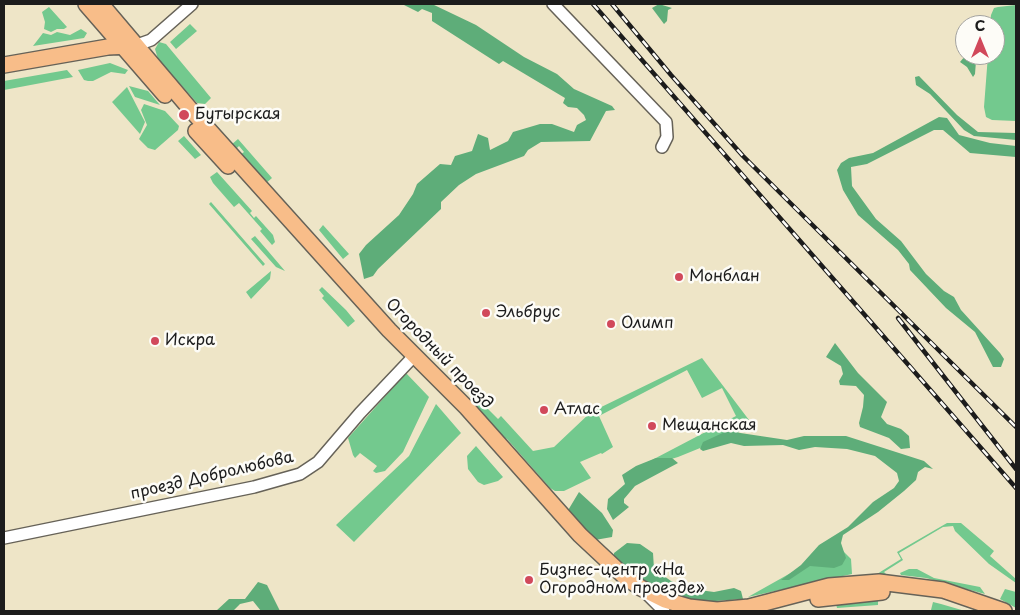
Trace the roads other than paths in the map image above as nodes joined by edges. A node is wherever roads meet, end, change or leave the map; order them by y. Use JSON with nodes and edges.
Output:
{"nodes":[{"id":1,"x":86,"y":4,"type":"edge"},
{"id":2,"x":101,"y":4,"type":"edge"},
{"id":3,"x":192,"y":4,"type":"edge"},
{"id":4,"x":554,"y":4,"type":"edge"},
{"id":5,"x":130,"y":46,"type":"junction"},
{"id":6,"x":4,"y":65,"type":"edge"},
{"id":7,"x":662,"y":147,"type":"dead end"},
{"id":8,"x":413,"y":357,"type":"junction"},
{"id":9,"x":4,"y":538,"type":"edge"},
{"id":10,"x":641,"y":588,"type":"junction"},
{"id":11,"x":813,"y":595,"type":"junction"},
{"id":12,"x":698,"y":610,"type":"edge"},
{"id":13,"x":665,"y":611,"type":"edge"},
{"id":14,"x":771,"y":611,"type":"edge"},
{"id":15,"x":980,"y":611,"type":"edge"},
{"id":16,"x":1004,"y":611,"type":"edge"}],
"edges":[{"from":1,"to":5,"type":"main road","name":"Огородный проезд"},
{"from":2,"to":5,"type":"main road","name":"Огородный проезд"},
{"from":3,"to":5,"type":"street"},
{"from":4,"to":7,"type":"street"},
{"from":5,"to":6,"type":"main road"},
{"from":5,"to":8,"type":"main road","name":"Огородный проезд"},
{"from":8,"to":9,"type":"street","name":"проезд Добролюбова"},
{"from":8,"to":10,"type":"main road","name":"Огородный проезд"},
{"from":8,"to":13,"type":"main road","name":"Огородный проезд"},
{"from":10,"to":12,"type":"main road","name":"Огородный проезд"},
{"from":10,"to":13,"type":"street"},
{"from":11,"to":12,"type":"main road","name":"Огородный проезд"},
{"from":11,"to":14,"type":"main road"},
{"from":11,"to":15,"type":"main road"},
{"from":11,"to":16,"type":"main road"}]}
